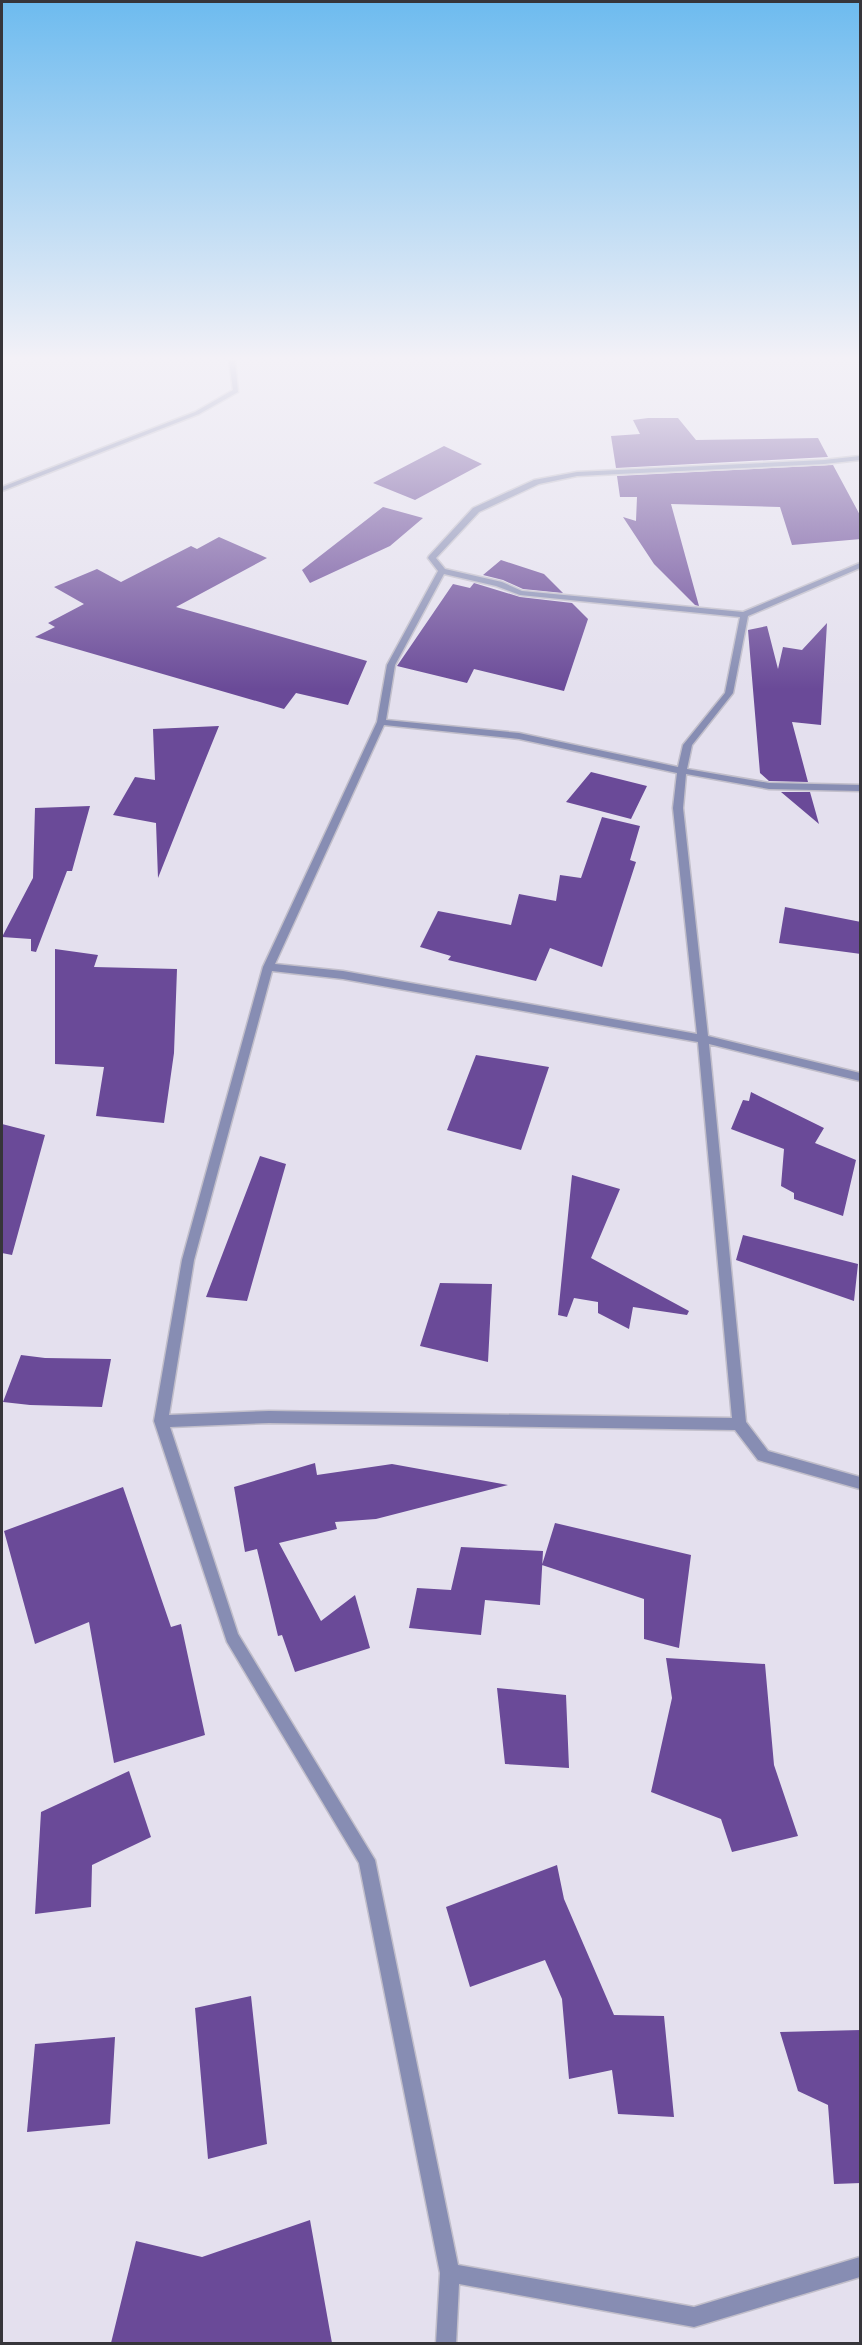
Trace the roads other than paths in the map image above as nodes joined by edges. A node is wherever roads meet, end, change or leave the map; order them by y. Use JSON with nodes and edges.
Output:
{"nodes":[{"id":1,"x":50,"y":470,"type":"edge"},
{"id":2,"x":650,"y":470,"type":"edge"},
{"id":3,"x":2,"y":489,"type":"edge"},
{"id":4,"x":861,"y":565,"type":"edge"},
{"id":5,"x":442,"y":572,"type":"junction"},
{"id":6,"x":744,"y":615,"type":"junction"},
{"id":7,"x":381,"y":722,"type":"junction"},
{"id":8,"x":681,"y":771,"type":"junction"},
{"id":9,"x":861,"y":788,"type":"edge"},
{"id":10,"x":268,"y":967,"type":"junction"},
{"id":11,"x":703,"y":1039,"type":"junction"},
{"id":12,"x":861,"y":1077,"type":"edge"},
{"id":13,"x":161,"y":1421,"type":"junction"},
{"id":14,"x":739,"y":1424,"type":"junction"},
{"id":15,"x":861,"y":1483,"type":"edge"},
{"id":16,"x":861,"y":2267,"type":"edge"},
{"id":17,"x":450,"y":2273,"type":"junction"},
{"id":18,"x":446,"y":2343,"type":"edge"}],
"edges":[{"from":1,"to":3,"type":"street"},
{"from":2,"to":5,"type":"street"},
{"from":4,"to":6,"type":"street"},
{"from":5,"to":6,"type":"street"},
{"from":5,"to":7,"type":"street"},
{"from":6,"to":8,"type":"street"},
{"from":7,"to":8,"type":"street"},
{"from":7,"to":10,"type":"street"},
{"from":8,"to":9,"type":"street"},
{"from":8,"to":11,"type":"street"},
{"from":10,"to":11,"type":"street"},
{"from":10,"to":13,"type":"street"},
{"from":11,"to":12,"type":"street"},
{"from":11,"to":14,"type":"street"},
{"from":13,"to":14,"type":"street"},
{"from":13,"to":17,"type":"street"},
{"from":14,"to":15,"type":"street"},
{"from":16,"to":17,"type":"street"},
{"from":17,"to":18,"type":"street"}]}
